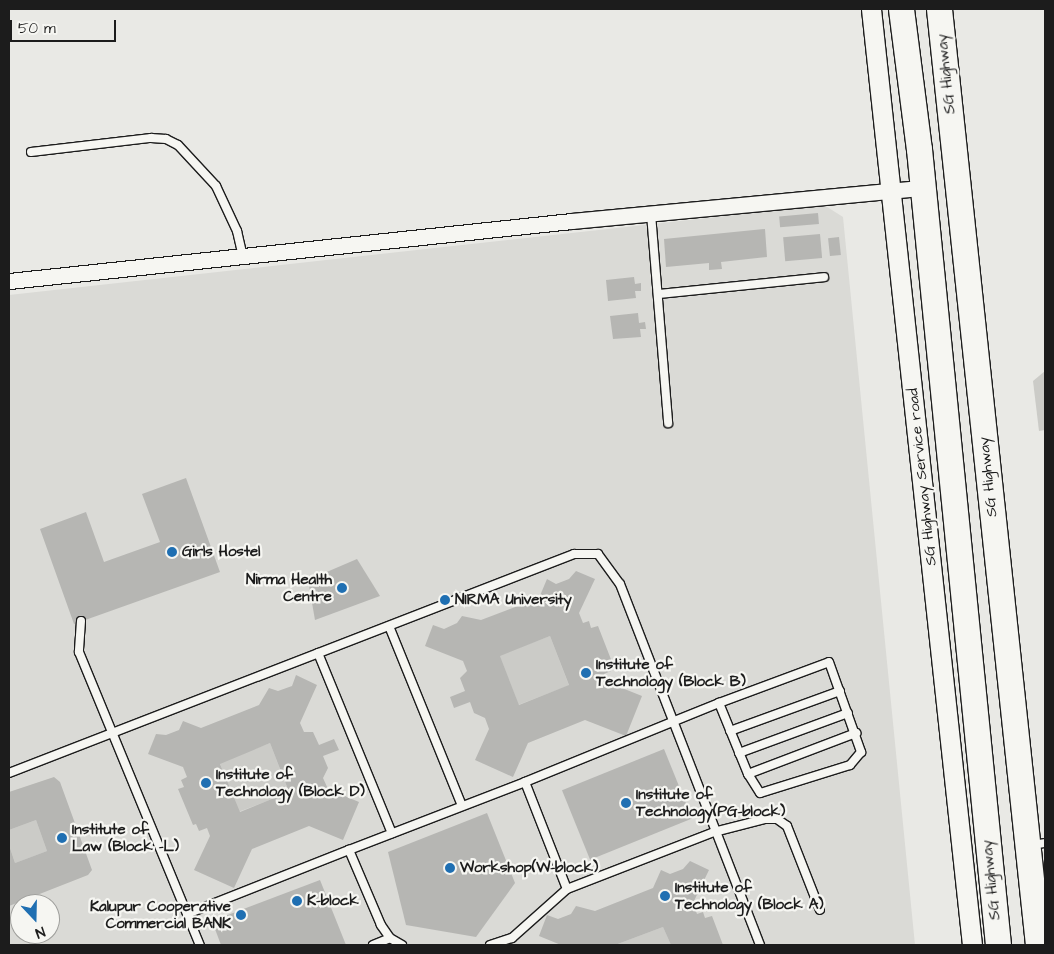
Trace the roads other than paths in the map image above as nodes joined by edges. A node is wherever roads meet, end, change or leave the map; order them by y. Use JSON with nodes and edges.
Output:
{"nodes":[{"id":1,"x":871,"y":9,"type":"edge"},
{"id":2,"x":901,"y":9,"type":"edge"},
{"id":3,"x":939,"y":9,"type":"edge"},
{"id":4,"x":31,"y":152,"type":"dead end"},
{"id":5,"x":920,"y":188,"type":"junction"},
{"id":6,"x":891,"y":191,"type":"junction"},
{"id":7,"x":651,"y":214,"type":"junction"},
{"id":8,"x":243,"y":256,"type":"junction"},
{"id":9,"x":824,"y":277,"type":"dead end"},
{"id":10,"x":9,"y":281,"type":"edge"},
{"id":11,"x":658,"y":294,"type":"junction"},
{"id":12,"x":668,"y":423,"type":"dead end"},
{"id":13,"x":81,"y":621,"type":"dead end"},
{"id":14,"x":389,"y":626,"type":"junction"},
{"id":15,"x":318,"y":654,"type":"junction"},
{"id":16,"x":840,"y":691,"type":"junction"},
{"id":17,"x":719,"y":703,"type":"junction"},
{"id":18,"x":848,"y":713,"type":"junction"},
{"id":19,"x":672,"y":722,"type":"junction"},
{"id":20,"x":730,"y":731,"type":"junction"},
{"id":21,"x":113,"y":733,"type":"junction"},
{"id":22,"x":856,"y":733,"type":"junction"},
{"id":23,"x":739,"y":753,"type":"junction"},
{"id":24,"x":9,"y":773,"type":"edge"},
{"id":25,"x":748,"y":774,"type":"junction"},
{"id":26,"x":525,"y":782,"type":"junction"},
{"id":27,"x":462,"y":806,"type":"junction"},
{"id":28,"x":714,"y":832,"type":"junction"},
{"id":29,"x":392,"y":833,"type":"junction"},
{"id":30,"x":1036,"y":844,"type":"edge"},
{"id":31,"x":349,"y":850,"type":"junction"},
{"id":32,"x":567,"y":889,"type":"junction"},
{"id":33,"x":820,"y":910,"type":"dead end"},
{"id":34,"x":187,"y":914,"type":"junction"},
{"id":35,"x":390,"y":938,"type":"junction"},
{"id":36,"x":513,"y":941,"type":"edge"},
{"id":37,"x":200,"y":945,"type":"edge"},
{"id":38,"x":373,"y":945,"type":"edge"},
{"id":39,"x":402,"y":945,"type":"edge"},
{"id":40,"x":490,"y":945,"type":"edge"},
{"id":41,"x":760,"y":945,"type":"edge"},
{"id":42,"x":972,"y":945,"type":"edge"},
{"id":43,"x":998,"y":945,"type":"edge"},
{"id":44,"x":1038,"y":945,"type":"edge"}],
"edges":[{"from":1,"to":6,"type":"street","name":"SG Highway Service road"},
{"from":2,"to":5,"type":"highway","name":"SG Highway"},
{"from":3,"to":30,"type":"highway","name":"SG Highway"},
{"from":4,"to":8,"type":"lane"},
{"from":5,"to":6,"type":"street"},
{"from":5,"to":43,"type":"highway","name":"SG Highway"},
{"from":6,"to":7,"type":"street"},
{"from":6,"to":42,"type":"street","name":"SG Highway Service road"},
{"from":7,"to":8,"type":"street"},
{"from":7,"to":11,"type":"lane"},
{"from":8,"to":10,"type":"street"},
{"from":9,"to":11,"type":"lane"},
{"from":11,"to":12,"type":"lane"},
{"from":13,"to":21,"type":"lane"},
{"from":14,"to":15,"type":"lane"},
{"from":14,"to":19,"type":"lane"},
{"from":14,"to":27,"type":"lane"},
{"from":15,"to":21,"type":"lane"},
{"from":15,"to":29,"type":"lane"},
{"from":16,"to":17,"type":"lane"},
{"from":16,"to":18,"type":"lane"},
{"from":16,"to":20,"type":"lane"},
{"from":17,"to":19,"type":"lane"},
{"from":17,"to":20,"type":"lane"},
{"from":18,"to":22,"type":"lane"},
{"from":18,"to":23,"type":"lane"},
{"from":19,"to":26,"type":"lane"},
{"from":19,"to":28,"type":"lane"},
{"from":20,"to":23,"type":"lane"},
{"from":21,"to":24,"type":"lane"},
{"from":21,"to":34,"type":"lane"},
{"from":22,"to":25,"type":"lane"},
{"from":22,"to":25,"type":"lane"},
{"from":23,"to":25,"type":"lane"},
{"from":26,"to":27,"type":"lane"},
{"from":26,"to":32,"type":"lane"},
{"from":27,"to":29,"type":"lane"},
{"from":28,"to":32,"type":"lane"},
{"from":28,"to":33,"type":"lane"},
{"from":28,"to":41,"type":"lane"},
{"from":29,"to":31,"type":"lane"},
{"from":30,"to":44,"type":"highway","name":"SG Highway"},
{"from":31,"to":34,"type":"lane"},
{"from":31,"to":35,"type":"lane"},
{"from":32,"to":36,"type":"lane"},
{"from":34,"to":37,"type":"lane"},
{"from":35,"to":38,"type":"lane"},
{"from":35,"to":39,"type":"lane"},
{"from":36,"to":40,"type":"lane"}]}
